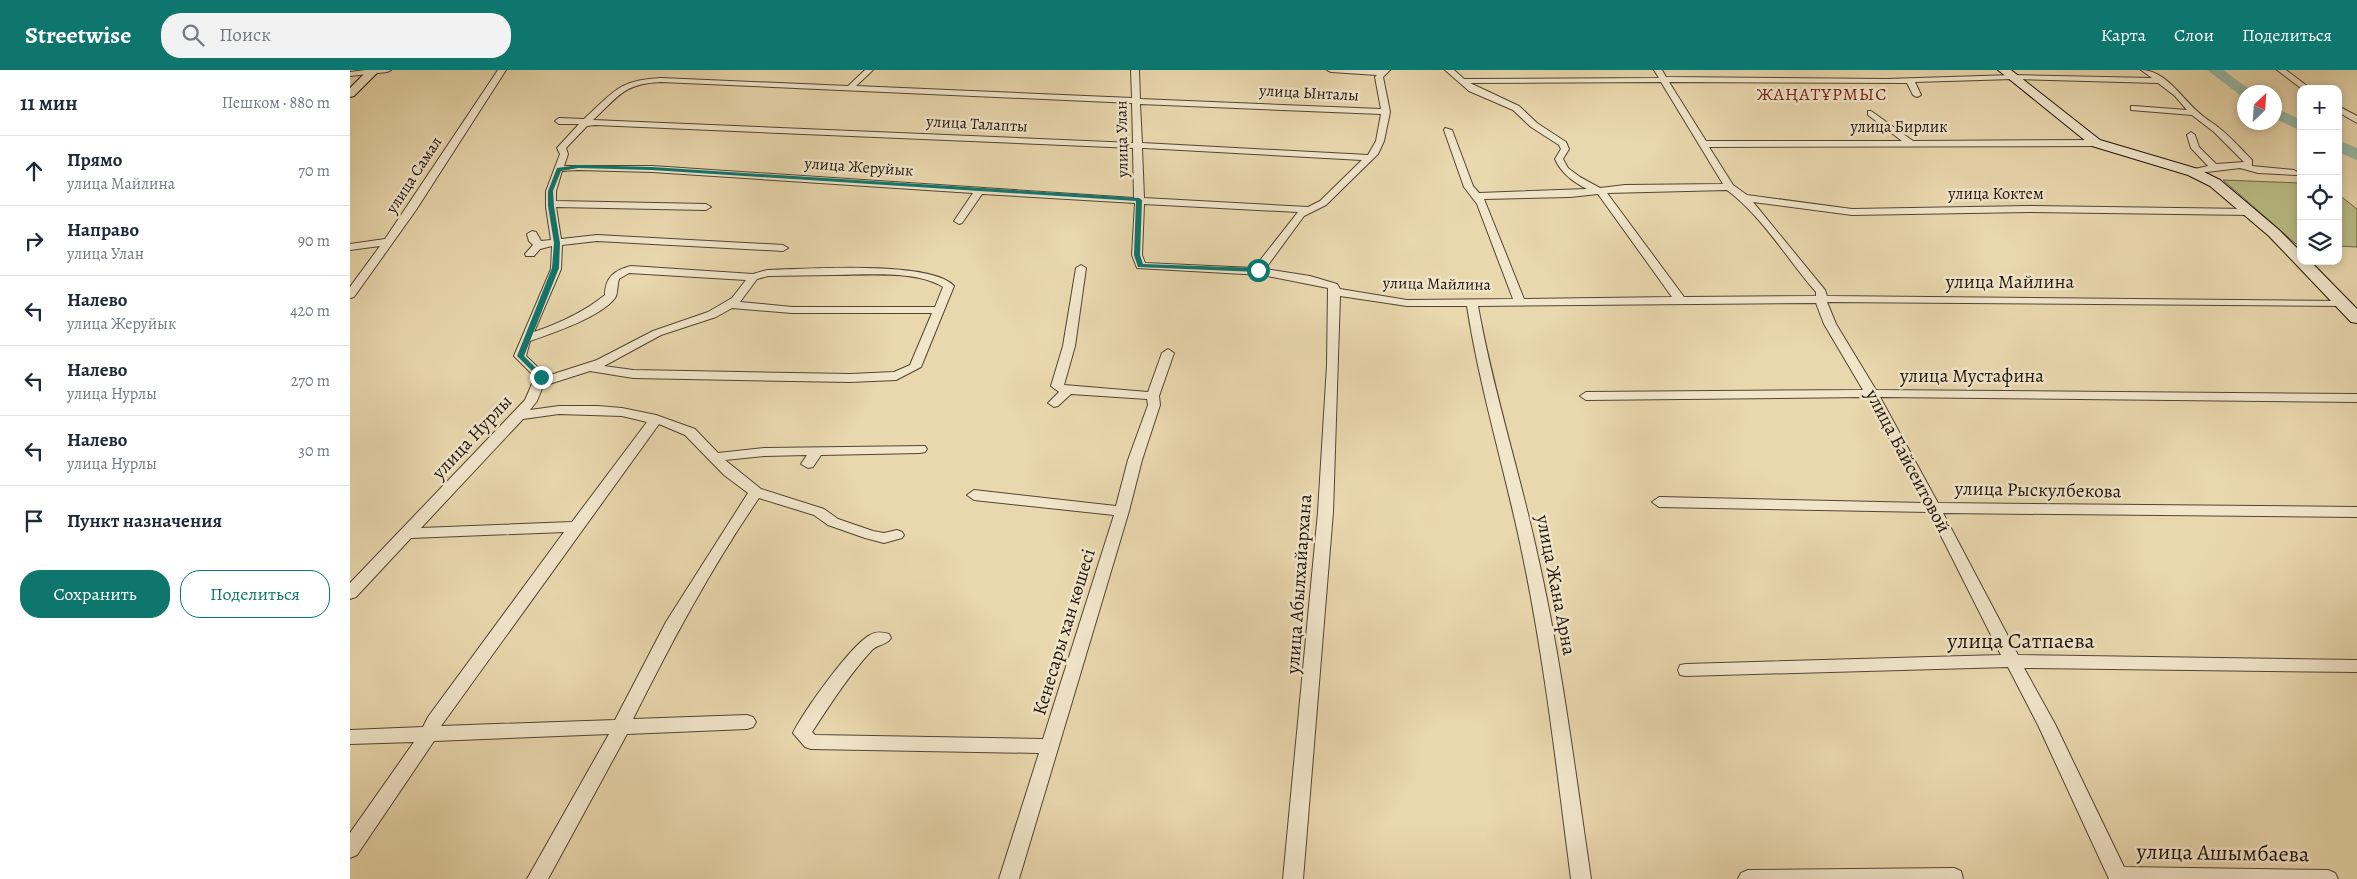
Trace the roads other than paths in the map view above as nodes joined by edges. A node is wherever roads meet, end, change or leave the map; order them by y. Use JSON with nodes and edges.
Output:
{"nodes":[{"id":1,"x":387,"y":70,"type":"edge"},
{"id":2,"x":502,"y":70,"type":"edge"},
{"id":3,"x":869,"y":70,"type":"edge"},
{"id":4,"x":1135,"y":70,"type":"edge"},
{"id":5,"x":1331,"y":70,"type":"edge"},
{"id":6,"x":1449,"y":70,"type":"edge"},
{"id":7,"x":1796,"y":70,"type":"edge"},
{"id":8,"x":2145,"y":70,"type":"edge"},
{"id":9,"x":2281,"y":70,"type":"edge"},
{"id":10,"x":373,"y":71,"type":"edge"},
{"id":11,"x":1384,"y":71,"type":"edge"},
{"id":12,"x":350,"y":74,"type":"edge"},
{"id":13,"x":2009,"y":74,"type":"edge"},
{"id":14,"x":1661,"y":75,"type":"edge"},
{"id":15,"x":620,"y":79,"type":"dead end"},
{"id":16,"x":1802,"y":79,"type":"junction"},
{"id":17,"x":656,"y":80,"type":"junction"},
{"id":18,"x":1910,"y":80,"type":"junction"},
{"id":19,"x":1464,"y":81,"type":"junction"},
{"id":20,"x":2163,"y":82,"type":"junction"},
{"id":21,"x":2302,"y":85,"type":"edge"},
{"id":22,"x":850,"y":88,"type":"junction"},
{"id":23,"x":350,"y":94,"type":"edge"},
{"id":24,"x":1917,"y":95,"type":"dead end"},
{"id":25,"x":1136,"y":101,"type":"junction"},
{"id":26,"x":2134,"y":108,"type":"dead end"},
{"id":27,"x":2342,"y":111,"type":"edge"},
{"id":28,"x":1386,"y":112,"type":"junction"},
{"id":29,"x":1871,"y":113,"type":"dead end"},
{"id":30,"x":2194,"y":113,"type":"junction"},
{"id":31,"x":2172,"y":118,"type":"dead end"},
{"id":32,"x":2357,"y":120,"type":"edge"},
{"id":33,"x":559,"y":121,"type":"dead end"},
{"id":34,"x":2207,"y":122,"type":"junction"},
{"id":35,"x":585,"y":123,"type":"junction"},
{"id":36,"x":1448,"y":130,"type":"dead end"},
{"id":37,"x":2192,"y":135,"type":"dead end"},
{"id":38,"x":1909,"y":142,"type":"junction"},
{"id":39,"x":2096,"y":143,"type":"junction"},
{"id":40,"x":1702,"y":144,"type":"junction"},
{"id":41,"x":1137,"y":146,"type":"junction"},
{"id":42,"x":1369,"y":158,"type":"junction"},
{"id":43,"x":2239,"y":165,"type":"junction"},
{"id":44,"x":2214,"y":167,"type":"junction"},
{"id":45,"x":559,"y":169,"type":"junction"},
{"id":46,"x":2193,"y":172,"type":"junction"},
{"id":47,"x":2294,"y":173,"type":"dead end"},
{"id":48,"x":1729,"y":187,"type":"junction"},
{"id":49,"x":980,"y":190,"type":"junction"},
{"id":50,"x":1601,"y":191,"type":"junction"},
{"id":51,"x":1476,"y":196,"type":"junction"},
{"id":52,"x":1744,"y":198,"type":"junction"},
{"id":53,"x":1139,"y":200,"type":"junction"},
{"id":54,"x":551,"y":204,"type":"junction"},
{"id":55,"x":706,"y":207,"type":"dead end"},
{"id":56,"x":1306,"y":209,"type":"junction"},
{"id":57,"x":2250,"y":212,"type":"junction"},
{"id":58,"x":959,"y":221,"type":"dead end"},
{"id":59,"x":532,"y":234,"type":"dead end"},
{"id":60,"x":388,"y":242,"type":"junction"},
{"id":61,"x":553,"y":243,"type":"junction"},
{"id":62,"x":350,"y":247,"type":"edge"},
{"id":63,"x":783,"y":248,"type":"dead end"},
{"id":64,"x":530,"y":254,"type":"dead end"},
{"id":65,"x":1140,"y":266,"type":"joint"},
{"id":66,"x":1081,"y":268,"type":"dead end"},
{"id":67,"x":1258,"y":270,"type":"junction"},
{"id":68,"x":754,"y":277,"type":"junction"},
{"id":69,"x":1335,"y":292,"type":"junction"},
{"id":70,"x":350,"y":295,"type":"edge"},
{"id":71,"x":1680,"y":300,"type":"junction"},
{"id":72,"x":1823,"y":300,"type":"junction"},
{"id":73,"x":1472,"y":302,"type":"junction"},
{"id":74,"x":1520,"y":302,"type":"junction"},
{"id":75,"x":2341,"y":303,"type":"junction"},
{"id":76,"x":730,"y":306,"type":"junction"},
{"id":77,"x":938,"y":310,"type":"junction"},
{"id":78,"x":2357,"y":318,"type":"edge"},
{"id":79,"x":526,"y":340,"type":"junction"},
{"id":80,"x":1168,"y":352,"type":"dead end"},
{"id":81,"x":587,"y":368,"type":"junction"},
{"id":82,"x":538,"y":384,"type":"junction"},
{"id":83,"x":1067,"y":391,"type":"junction"},
{"id":84,"x":1872,"y":394,"type":"junction"},
{"id":85,"x":1153,"y":396,"type":"junction"},
{"id":86,"x":1586,"y":396,"type":"dead end"},
{"id":87,"x":2357,"y":398,"type":"edge"},
{"id":88,"x":1054,"y":402,"type":"dead end"},
{"id":89,"x":519,"y":416,"type":"junction"},
{"id":90,"x":656,"y":420,"type":"junction"},
{"id":91,"x":920,"y":449,"type":"dead end"},
{"id":92,"x":817,"y":451,"type":"junction"},
{"id":93,"x":718,"y":459,"type":"junction"},
{"id":94,"x":808,"y":464,"type":"dead end"},
{"id":95,"x":756,"y":492,"type":"junction"},
{"id":96,"x":974,"y":495,"type":"dead end"},
{"id":97,"x":1659,"y":502,"type":"dead end"},
{"id":98,"x":1933,"y":508,"type":"junction"},
{"id":99,"x":1122,"y":511,"type":"junction"},
{"id":100,"x":2357,"y":512,"type":"edge"},
{"id":101,"x":576,"y":527,"type":"junction"},
{"id":102,"x":407,"y":533,"type":"junction"},
{"id":103,"x":897,"y":535,"type":"dead end"},
{"id":104,"x":350,"y":593,"type":"edge"},
{"id":105,"x":883,"y":638,"type":"dead end"},
{"id":106,"x":2014,"y":661,"type":"junction"},
{"id":107,"x":2357,"y":666,"type":"edge"},
{"id":108,"x":1686,"y":670,"type":"dead end"},
{"id":109,"x":747,"y":722,"type":"dead end"},
{"id":110,"x":620,"y":728,"type":"junction"},
{"id":111,"x":429,"y":734,"type":"junction"},
{"id":112,"x":350,"y":737,"type":"edge"},
{"id":113,"x":1051,"y":746,"type":"junction"},
{"id":114,"x":350,"y":849,"type":"edge"},
{"id":115,"x":1954,"y":877,"type":"dead end"},
{"id":116,"x":2119,"y":877,"type":"edge"},
{"id":117,"x":2283,"y":878,"type":"edge"},
{"id":118,"x":537,"y":879,"type":"edge"},
{"id":119,"x":1008,"y":879,"type":"edge"},
{"id":120,"x":1293,"y":879,"type":"edge"},
{"id":121,"x":1581,"y":879,"type":"edge"},
{"id":122,"x":1748,"y":879,"type":"edge"},
{"id":123,"x":2328,"y":879,"type":"edge"}],
"edges":[{"from":1,"to":10,"type":"street"},
{"from":2,"to":60,"type":"street","name":"улица Самал"},
{"from":3,"to":22,"type":"street"},
{"from":4,"to":25,"type":"street","name":"улица Улан"},
{"from":5,"to":11,"type":"street"},
{"from":6,"to":19,"type":"street"},
{"from":7,"to":16,"type":"street"},
{"from":8,"to":20,"type":"street"},
{"from":9,"to":21,"type":"street"},
{"from":10,"to":12,"type":"street"},
{"from":10,"to":23,"type":"street"},
{"from":11,"to":28,"type":"street","name":"улица Жеруйык"},
{"from":13,"to":18,"type":"street"},
{"from":13,"to":20,"type":"street"},
{"from":13,"to":39,"type":"street"},
{"from":14,"to":16,"type":"street"},
{"from":14,"to":19,"type":"street"},
{"from":14,"to":40,"type":"street","name":"улица Байсеитовой"},
{"from":15,"to":17,"type":"street","name":"улица Ынталы"},
{"from":16,"to":18,"type":"street"},
{"from":17,"to":22,"type":"street","name":"улица Ынталы"},
{"from":17,"to":35,"type":"street"},
{"from":18,"to":24,"type":"street"},
{"from":19,"to":50,"type":"street"},
{"from":20,"to":30,"type":"street"},
{"from":22,"to":25,"type":"street","name":"улица Ынталы"},
{"from":25,"to":28,"type":"street","name":"улица Ынталы"},
{"from":25,"to":41,"type":"street","name":"улица Улан"},
{"from":26,"to":30,"type":"street"},
{"from":27,"to":32,"type":"street"},
{"from":28,"to":42,"type":"street","name":"улица Жеруйык"},
{"from":29,"to":38,"type":"street"},
{"from":30,"to":34,"type":"street"},
{"from":31,"to":34,"type":"street"},
{"from":33,"to":35,"type":"street","name":"улица Талапты"},
{"from":34,"to":43,"type":"street"},
{"from":35,"to":41,"type":"street","name":"улица Талапты"},
{"from":35,"to":45,"type":"street"},
{"from":36,"to":51,"type":"street"},
{"from":37,"to":44,"type":"street"},
{"from":38,"to":39,"type":"street","name":"улица Бирлик"},
{"from":38,"to":40,"type":"street","name":"улица Бирлик"},
{"from":39,"to":46,"type":"street"},
{"from":40,"to":48,"type":"street","name":"улица Байсеитовой"},
{"from":41,"to":42,"type":"street","name":"улица Талапты"},
{"from":41,"to":53,"type":"street","name":"улица Улан"},
{"from":42,"to":56,"type":"street","name":"улица Жеруйык"},
{"from":43,"to":44,"type":"street"},
{"from":43,"to":47,"type":"street"},
{"from":44,"to":46,"type":"street"},
{"from":45,"to":49,"type":"street","name":"улица Жеруйык"},
{"from":45,"to":54,"type":"street"},
{"from":46,"to":57,"type":"street"},
{"from":48,"to":50,"type":"street"},
{"from":48,"to":52,"type":"street","name":"улица Байсеитовой"},
{"from":49,"to":53,"type":"street","name":"улица Жеруйык"},
{"from":49,"to":58,"type":"street"},
{"from":50,"to":51,"type":"street"},
{"from":50,"to":71,"type":"street"},
{"from":51,"to":74,"type":"street"},
{"from":52,"to":57,"type":"street","name":"улица Коктем"},
{"from":52,"to":72,"type":"street","name":"улица Байсеитовой"},
{"from":53,"to":56,"type":"street","name":"улица Жеруйык"},
{"from":53,"to":65,"type":"street","name":"улица Улан"},
{"from":54,"to":55,"type":"street"},
{"from":54,"to":61,"type":"street"},
{"from":56,"to":67,"type":"street","name":"улица Жеруйык"},
{"from":57,"to":75,"type":"street"},
{"from":59,"to":61,"type":"street"},
{"from":60,"to":62,"type":"street"},
{"from":60,"to":70,"type":"street","name":"улица Самал"},
{"from":61,"to":63,"type":"street"},
{"from":61,"to":64,"type":"street"},
{"from":61,"to":79,"type":"street"},
{"from":65,"to":67,"type":"street","name":"улица Майлина"},
{"from":66,"to":83,"type":"street"},
{"from":67,"to":69,"type":"street","name":"улица Майлина"},
{"from":68,"to":76,"type":"street"},
{"from":68,"to":77,"type":"street"},
{"from":68,"to":79,"type":"street"},
{"from":69,"to":73,"type":"street","name":"улица Майлина"},
{"from":69,"to":120,"type":"street","name":"улица Абылхайархана"},
{"from":71,"to":72,"type":"street","name":"улица Майлина"},
{"from":71,"to":74,"type":"street","name":"улица Майлина"},
{"from":72,"to":75,"type":"street","name":"улица Майлина"},
{"from":72,"to":84,"type":"street","name":"улица Байсеитовой"},
{"from":73,"to":74,"type":"street","name":"улица Майлина"},
{"from":73,"to":121,"type":"street","name":"улица Жана Арна"},
{"from":75,"to":78,"type":"street"},
{"from":76,"to":77,"type":"street"},
{"from":76,"to":81,"type":"street"},
{"from":77,"to":81,"type":"street"},
{"from":79,"to":82,"type":"street"},
{"from":80,"to":85,"type":"street","name":"Кенесары хан көшесі"},
{"from":81,"to":82,"type":"street"},
{"from":82,"to":89,"type":"street","name":"улица Нурлы"},
{"from":83,"to":85,"type":"street"},
{"from":83,"to":88,"type":"street"},
{"from":84,"to":86,"type":"street","name":"улица Мустафина"},
{"from":84,"to":87,"type":"street","name":"улица Мустафина"},
{"from":84,"to":98,"type":"street","name":"улица Байсеитовой"},
{"from":85,"to":99,"type":"street","name":"Кенесары хан көшесі"},
{"from":89,"to":90,"type":"street"},
{"from":89,"to":102,"type":"street","name":"улица Нурлы"},
{"from":90,"to":93,"type":"street"},
{"from":90,"to":101,"type":"street"},
{"from":91,"to":92,"type":"street"},
{"from":92,"to":93,"type":"street"},
{"from":92,"to":94,"type":"street"},
{"from":93,"to":95,"type":"street"},
{"from":95,"to":103,"type":"street"},
{"from":95,"to":110,"type":"street"},
{"from":96,"to":99,"type":"street"},
{"from":97,"to":98,"type":"street","name":"улица Рыскулбекова"},
{"from":98,"to":100,"type":"street","name":"улица Рыскулбекова"},
{"from":98,"to":106,"type":"street","name":"улица Байсеитовой"},
{"from":99,"to":113,"type":"street","name":"Кенесары хан көшесі"},
{"from":101,"to":102,"type":"street"},
{"from":101,"to":111,"type":"street"},
{"from":102,"to":104,"type":"street","name":"улица Нурлы"},
{"from":105,"to":113,"type":"street"},
{"from":106,"to":107,"type":"street","name":"улица Сатпаева"},
{"from":106,"to":108,"type":"street","name":"улица Сатпаева"},
{"from":106,"to":116,"type":"street","name":"улица Байсеитовой"},
{"from":109,"to":110,"type":"street"},
{"from":110,"to":111,"type":"street"},
{"from":110,"to":118,"type":"street"},
{"from":111,"to":112,"type":"street"},
{"from":111,"to":114,"type":"street"},
{"from":113,"to":119,"type":"street","name":"Кенесары хан көшесі"},
{"from":115,"to":122,"type":"street"},
{"from":116,"to":117,"type":"street","name":"улица Ашымбаева"},
{"from":117,"to":123,"type":"street","name":"улица Ашымбаева"}]}
